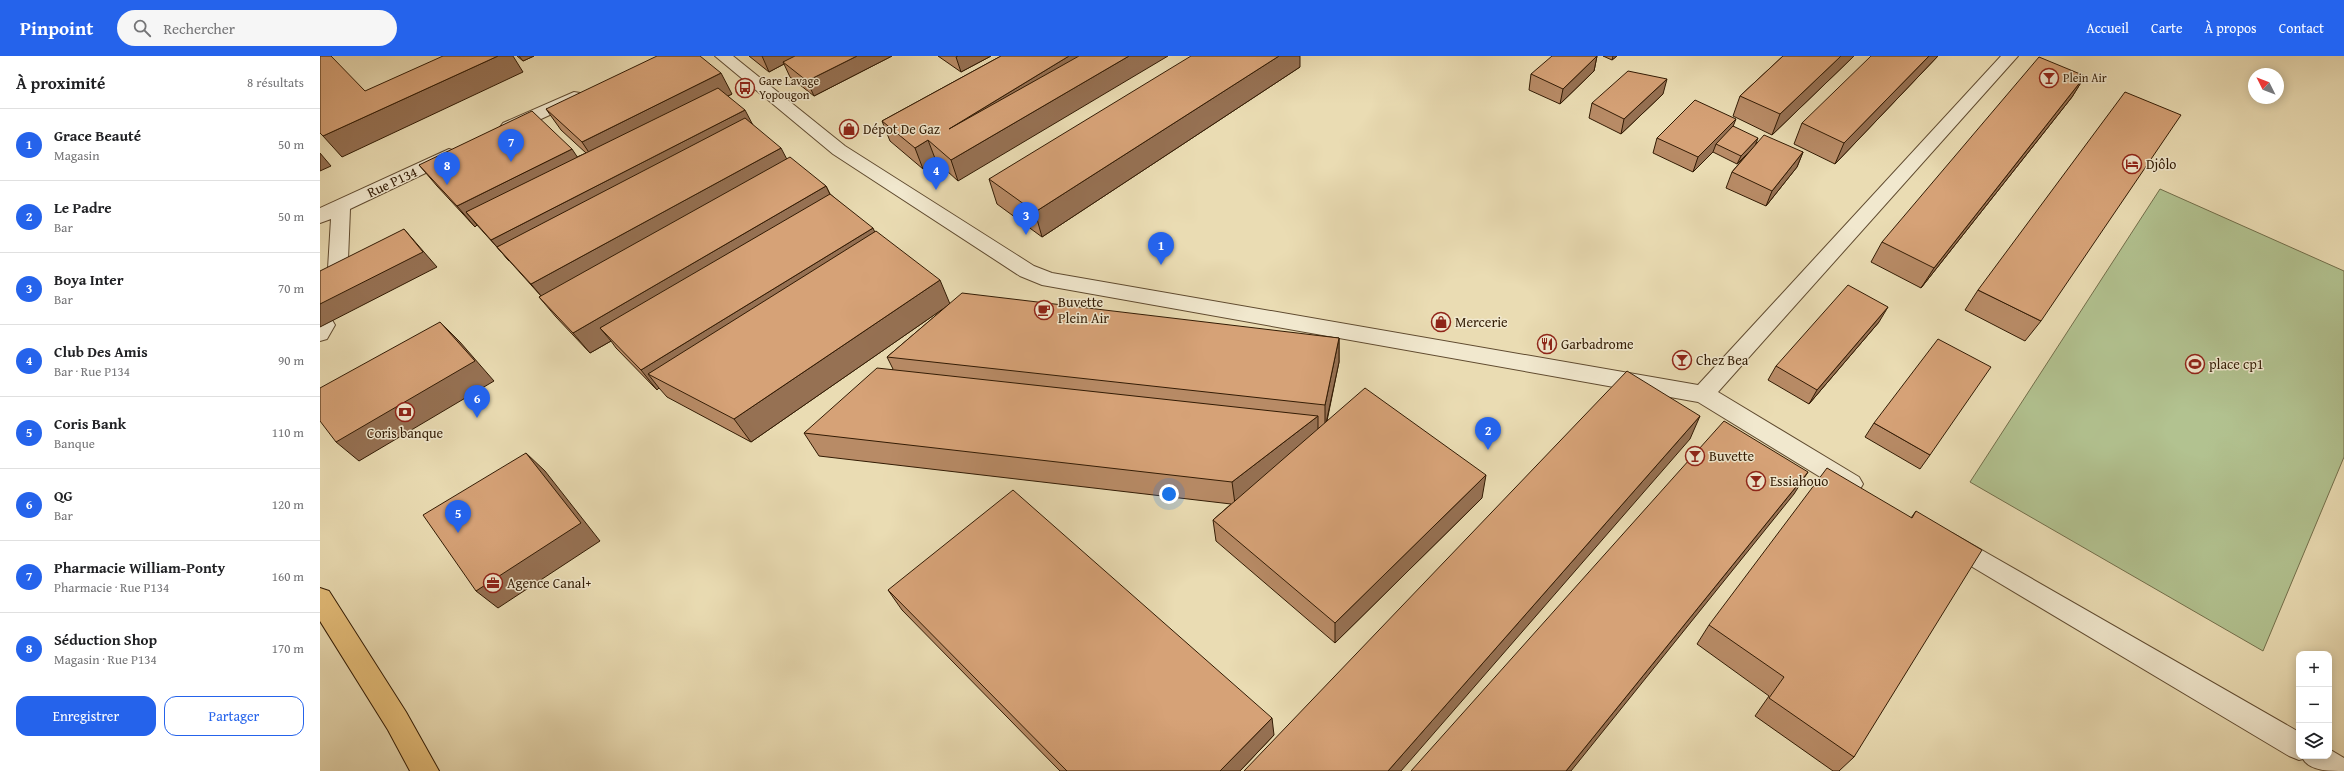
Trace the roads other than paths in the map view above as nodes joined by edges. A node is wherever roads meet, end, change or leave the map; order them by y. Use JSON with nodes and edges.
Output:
{"nodes":[{"id":1,"x":724,"y":56,"type":"edge"},
{"id":2,"x":2010,"y":56,"type":"edge"},
{"id":3,"x":588,"y":90,"type":"edge"},
{"id":4,"x":495,"y":134,"type":"edge"},
{"id":5,"x":466,"y":147,"type":"edge"},
{"id":6,"x":340,"y":207,"type":"junction"},
{"id":7,"x":320,"y":216,"type":"edge"},
{"id":8,"x":337,"y":285,"type":"edge"},
{"id":9,"x":1703,"y":394,"type":"junction"},
{"id":10,"x":1868,"y":494,"type":"edge"},
{"id":11,"x":1935,"y":532,"type":"edge"},
{"id":12,"x":320,"y":599,"type":"edge"},
{"id":13,"x":2296,"y":745,"type":"edge"},
{"id":14,"x":2320,"y":759,"type":"edge"},
{"id":15,"x":425,"y":771,"type":"edge"},
{"id":16,"x":2340,"y":771,"type":"edge"}],
"edges":[{"from":1,"to":9,"type":"street"},
{"from":2,"to":9,"type":"street"},
{"from":3,"to":4,"type":"street"},
{"from":5,"to":6,"type":"street","name":"Rue P134"},
{"from":6,"to":7,"type":"street","name":"Rue P134"},
{"from":6,"to":8,"type":"street"},
{"from":9,"to":10,"type":"street"},
{"from":11,"to":13,"type":"street"},
{"from":12,"to":15,"type":"main road"},
{"from":14,"to":16,"type":"street"}]}
